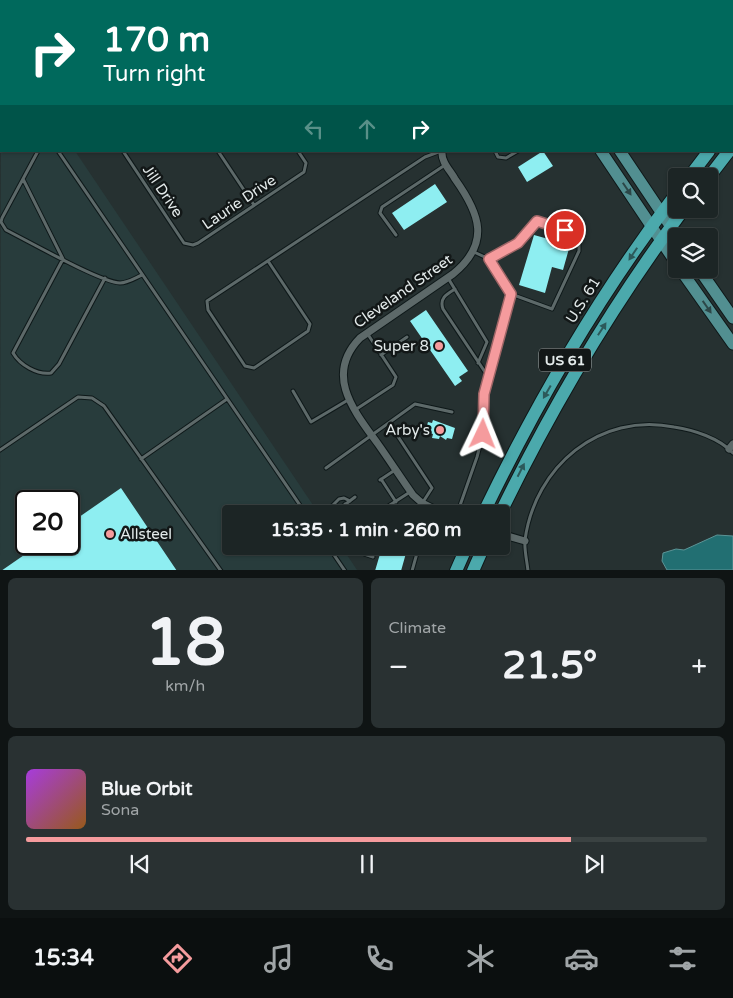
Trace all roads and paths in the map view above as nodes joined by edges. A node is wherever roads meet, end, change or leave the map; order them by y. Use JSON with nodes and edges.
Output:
{"nodes":[{"id":1,"x":37,"y":152,"type":"edge"},
{"id":2,"x":59,"y":152,"type":"edge"},
{"id":3,"x":124,"y":152,"type":"edge"},
{"id":4,"x":219,"y":152,"type":"edge"},
{"id":5,"x":299,"y":152,"type":"edge"},
{"id":6,"x":439,"y":152,"type":"edge"},
{"id":7,"x":442,"y":152,"type":"edge"},
{"id":8,"x":496,"y":152,"type":"edge"},
{"id":9,"x":516,"y":152,"type":"edge"},
{"id":10,"x":603,"y":152,"type":"edge"},
{"id":11,"x":621,"y":152,"type":"edge"},
{"id":12,"x":708,"y":152,"type":"edge"},
{"id":13,"x":728,"y":152,"type":"edge"},
{"id":14,"x":446,"y":164,"type":"junction"},
{"id":15,"x":696,"y":168,"type":"edge"},
{"id":16,"x":715,"y":168,"type":"edge"},
{"id":17,"x":23,"y":179,"type":"junction"},
{"id":18,"x":254,"y":205,"type":"junction"},
{"id":19,"x":668,"y":205,"type":"edge"},
{"id":20,"x":661,"y":214,"type":"junction"},
{"id":21,"x":652,"y":227,"type":"junction"},
{"id":22,"x":672,"y":228,"type":"edge"},
{"id":23,"x":396,"y":235,"type":"dead end"},
{"id":24,"x":668,"y":235,"type":"edge"},
{"id":25,"x":661,"y":240,"type":"junction"},
{"id":26,"x":184,"y":243,"type":"joint"},
{"id":27,"x":668,"y":251,"type":"edge"},
{"id":28,"x":473,"y":252,"type":"junction"},
{"id":29,"x":63,"y":259,"type":"junction"},
{"id":30,"x":489,"y":259,"type":"junction"},
{"id":31,"x":268,"y":260,"type":"junction"},
{"id":32,"x":142,"y":275,"type":"junction"},
{"id":33,"x":105,"y":278,"type":"junction"},
{"id":34,"x":448,"y":278,"type":"junction"},
{"id":35,"x":686,"y":278,"type":"edge"},
{"id":36,"x":706,"y":278,"type":"edge"},
{"id":37,"x":455,"y":289,"type":"junction"},
{"id":38,"x":511,"y":294,"type":"junction"},
{"id":39,"x":733,"y":318,"type":"edge"},
{"id":40,"x":367,"y":333,"type":"junction"},
{"id":41,"x":407,"y":337,"type":"dead end"},
{"id":42,"x":733,"y":344,"type":"edge"},
{"id":43,"x":381,"y":355,"type":"junction"},
{"id":44,"x":478,"y":363,"type":"junction"},
{"id":45,"x":489,"y":378,"type":"junction"},
{"id":46,"x":293,"y":390,"type":"dead end"},
{"id":47,"x":227,"y":399,"type":"junction"},
{"id":48,"x":348,"y":400,"type":"junction"},
{"id":49,"x":355,"y":410,"type":"junction"},
{"id":50,"x":452,"y":412,"type":"dead end"},
{"id":51,"x":389,"y":423,"type":"junction"},
{"id":52,"x":373,"y":437,"type":"junction"},
{"id":53,"x":732,"y":448,"type":"edge"},
{"id":54,"x":0,"y":450,"type":"edge"},
{"id":55,"x":142,"y":459,"type":"junction"},
{"id":56,"x":326,"y":468,"type":"dead end"},
{"id":57,"x":395,"y":470,"type":"junction"},
{"id":58,"x":410,"y":491,"type":"junction"},
{"id":59,"x":355,"y":497,"type":"dead end"},
{"id":60,"x":350,"y":501,"type":"junction"},
{"id":61,"x":396,"y":502,"type":"junction"},
{"id":62,"x":422,"y":503,"type":"joint"},
{"id":63,"x":346,"y":504,"type":"edge"},
{"id":64,"x":300,"y":505,"type":"edge"},
{"id":65,"x":333,"y":505,"type":"edge"},
{"id":66,"x":392,"y":505,"type":"edge"},
{"id":67,"x":460,"y":505,"type":"edge"},
{"id":68,"x":487,"y":505,"type":"edge"},
{"id":69,"x":504,"y":505,"type":"edge"},
{"id":70,"x":510,"y":537,"type":"edge"},
{"id":71,"x":525,"y":541,"type":"junction"},
{"id":72,"x":334,"y":555,"type":"edge"},
{"id":73,"x":366,"y":555,"type":"edge"},
{"id":74,"x":416,"y":555,"type":"edge"},
{"id":75,"x":463,"y":555,"type":"edge"},
{"id":76,"x":480,"y":555,"type":"edge"},
{"id":77,"x":373,"y":558,"type":"dead end"},
{"id":78,"x":221,"y":570,"type":"edge"},
{"id":79,"x":345,"y":570,"type":"edge"},
{"id":80,"x":412,"y":570,"type":"edge"},
{"id":81,"x":456,"y":570,"type":"edge"},
{"id":82,"x":473,"y":570,"type":"edge"},
{"id":83,"x":528,"y":570,"type":"edge"}],
"edges":[{"from":1,"to":17,"type":"lane"},
{"from":2,"to":32,"type":"lane"},
{"from":3,"to":26,"type":"lane","name":"Jill Drive"},
{"from":4,"to":18,"type":"lane"},
{"from":5,"to":18,"type":"lane","name":"Laurie Drive"},
{"from":6,"to":31,"type":"lane"},
{"from":7,"to":14,"type":"street","name":"Cleveland Street"},
{"from":8,"to":9,"type":"lane"},
{"from":10,"to":21,"type":"main road","one_way":true},
{"from":11,"to":20,"type":"main road"},
{"from":12,"to":15,"type":"highway"},
{"from":13,"to":16,"type":"highway"},
{"from":14,"to":23,"type":"lane"},
{"from":14,"to":28,"type":"street","name":"Cleveland Street"},
{"from":17,"to":29,"type":"lane"},
{"from":17,"to":29,"type":"lane"},
{"from":18,"to":26,"type":"lane","name":"Laurie Drive"},
{"from":19,"to":20,"type":"highway","number":"US 61"},
{"from":20,"to":21,"type":"highway","name":"U.S. 61","number":"US 61"},
{"from":20,"to":22,"type":"main road"},
{"from":21,"to":25,"type":"main road"},
{"from":21,"to":68,"type":"highway","name":"U.S. 61","number":"US 61","one_way":true},
{"from":24,"to":25,"type":"highway","number":"US 61"},
{"from":25,"to":27,"type":"main road"},
{"from":69,"to":25,"type":"highway","number":"US 61","one_way":true},
{"from":28,"to":30,"type":"lane"},
{"from":28,"to":34,"type":"street","name":"Cleveland Street"},
{"from":29,"to":33,"type":"lane"},
{"from":29,"to":33,"type":"lane"},
{"from":30,"to":38,"type":"lane"},
{"from":30,"to":38,"type":"lane"},
{"from":31,"to":31,"type":"lane"},
{"from":32,"to":33,"type":"lane"},
{"from":32,"to":47,"type":"lane"},
{"from":34,"to":37,"type":"lane"},
{"from":34,"to":40,"type":"street","name":"Cleveland Street"},
{"from":35,"to":42,"type":"main road","one_way":true},
{"from":36,"to":39,"type":"main road"},
{"from":37,"to":44,"type":"lane"},
{"from":37,"to":44,"type":"lane"},
{"from":38,"to":45,"type":"lane"},
{"from":40,"to":43,"type":"lane"},
{"from":40,"to":48,"type":"street","name":"Cleveland Street"},
{"from":41,"to":43,"type":"lane"},
{"from":43,"to":49,"type":"lane"},
{"from":44,"to":45,"type":"lane"},
{"from":45,"to":67,"type":"lane"},
{"from":46,"to":48,"type":"lane"},
{"from":47,"to":55,"type":"lane"},
{"from":47,"to":64,"type":"lane"},
{"from":48,"to":49,"type":"street","name":"Cleveland Street"},
{"from":49,"to":52,"type":"street","name":"Cleveland Street"},
{"from":50,"to":51,"type":"lane"},
{"from":51,"to":52,"type":"lane"},
{"from":51,"to":62,"type":"lane"},
{"from":52,"to":56,"type":"lane"},
{"from":52,"to":57,"type":"street","name":"Cleveland Street"},
{"from":53,"to":71,"type":"lane"},
{"from":54,"to":55,"type":"lane"},
{"from":55,"to":78,"type":"lane"},
{"from":57,"to":58,"type":"street","name":"Cleveland Street"},
{"from":57,"to":61,"type":"lane"},
{"from":58,"to":61,"type":"lane"},
{"from":58,"to":62,"type":"street","name":"Cleveland Street"},
{"from":59,"to":60,"type":"lane"},
{"from":60,"to":63,"type":"lane"},
{"from":60,"to":65,"type":"lane"},
{"from":61,"to":66,"type":"lane"},
{"from":70,"to":71,"type":"street"},
{"from":71,"to":83,"type":"lane"},
{"from":72,"to":79,"type":"lane"},
{"from":73,"to":77,"type":"lane"},
{"from":74,"to":80,"type":"lane"},
{"from":75,"to":81,"type":"highway"},
{"from":76,"to":82,"type":"highway"}]}
